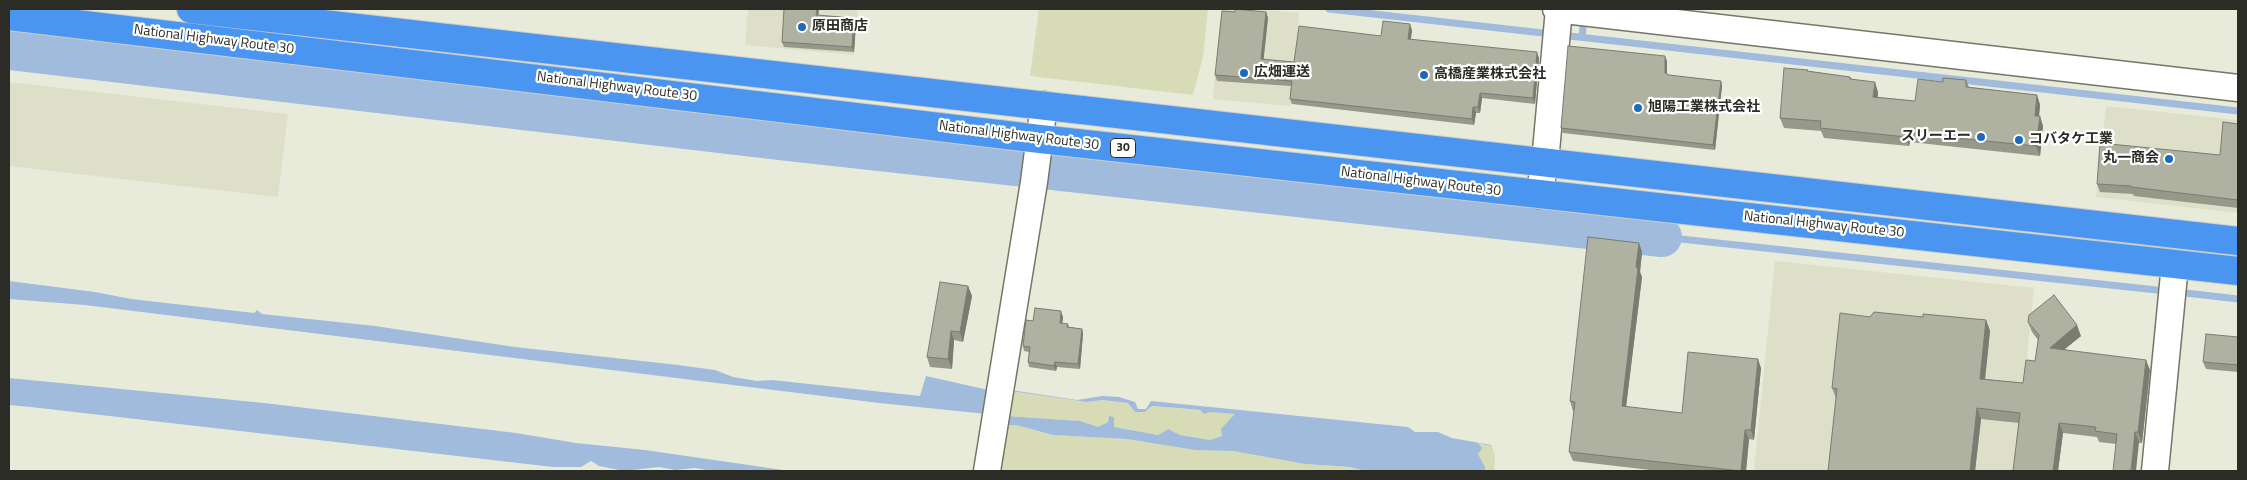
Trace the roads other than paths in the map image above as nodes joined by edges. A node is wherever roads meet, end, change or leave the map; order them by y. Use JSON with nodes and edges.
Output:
{"nodes":[{"id":1,"x":191,"y":9,"type":"edge"},
{"id":2,"x":9,"y":16,"type":"edge"},
{"id":3,"x":1571,"y":16,"type":"edge"},
{"id":4,"x":2238,"y":88,"type":"edge"},
{"id":5,"x":1044,"y":105,"type":"junction"},
{"id":6,"x":1039,"y":146,"type":"junction"},
{"id":7,"x":1545,"y":162,"type":"junction"},
{"id":8,"x":1539,"y":195,"type":"junction"},
{"id":9,"x":2238,"y":240,"type":"edge"},
{"id":10,"x":2174,"y":270,"type":"junction"},
{"id":11,"x":2238,"y":271,"type":"edge"},
{"id":12,"x":987,"y":471,"type":"edge"},
{"id":13,"x":2155,"y":471,"type":"edge"}],
"edges":[{"from":1,"to":5,"type":"highway","name":"National Highway Route 30"},
{"from":2,"to":6,"type":"highway","name":"National Highway Route 30","number":"30"},
{"from":3,"to":4,"type":"street"},
{"from":3,"to":7,"type":"street"},
{"from":5,"to":6,"type":"street"},
{"from":5,"to":7,"type":"highway","name":"National Highway Route 30"},
{"from":6,"to":8,"type":"highway","name":"National Highway Route 30","number":"30"},
{"from":6,"to":12,"type":"street"},
{"from":7,"to":8,"type":"street"},
{"from":7,"to":9,"type":"highway","name":"National Highway Route 30"},
{"from":8,"to":10,"type":"highway","name":"National Highway Route 30","number":"30"},
{"from":10,"to":11,"type":"highway","name":"National Highway Route 30","number":"30"},
{"from":10,"to":13,"type":"street"}]}
